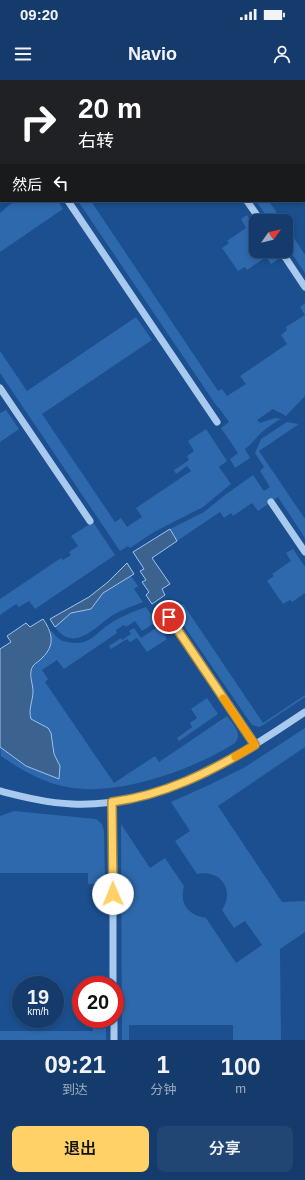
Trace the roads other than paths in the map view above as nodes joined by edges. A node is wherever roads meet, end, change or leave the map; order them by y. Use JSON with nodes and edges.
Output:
{"nodes":[{"id":1,"x":69,"y":202,"type":"edge"},
{"id":2,"x":248,"y":202,"type":"edge"},
{"id":3,"x":256,"y":214,"type":"edge"},
{"id":4,"x":286,"y":258,"type":"edge"},
{"id":5,"x":305,"y":287,"type":"edge"},
{"id":6,"x":0,"y":388,"type":"edge"},
{"id":7,"x":217,"y":422,"type":"dead end"},
{"id":8,"x":271,"y":502,"type":"dead end"},
{"id":9,"x":90,"y":521,"type":"dead end"},
{"id":10,"x":305,"y":552,"type":"edge"},
{"id":11,"x":169,"y":617,"type":"dead end"},
{"id":12,"x":305,"y":712,"type":"edge"},
{"id":13,"x":255,"y":745,"type":"junction"},
{"id":14,"x":0,"y":791,"type":"edge"},
{"id":15,"x":112,"y":802,"type":"junction"},
{"id":16,"x":113,"y":976,"type":"edge"},
{"id":17,"x":114,"y":1028,"type":"edge"},
{"id":18,"x":114,"y":1040,"type":"edge"}],
"edges":[{"from":1,"to":7,"type":"street"},
{"from":2,"to":3,"type":"street"},
{"from":4,"to":5,"type":"street"},
{"from":6,"to":9,"type":"street"},
{"from":8,"to":10,"type":"street"},
{"from":11,"to":13,"type":"street"},
{"from":12,"to":13,"type":"street"},
{"from":13,"to":15,"type":"street"},
{"from":14,"to":15,"type":"street"},
{"from":15,"to":16,"type":"street"},
{"from":17,"to":18,"type":"street"}]}
